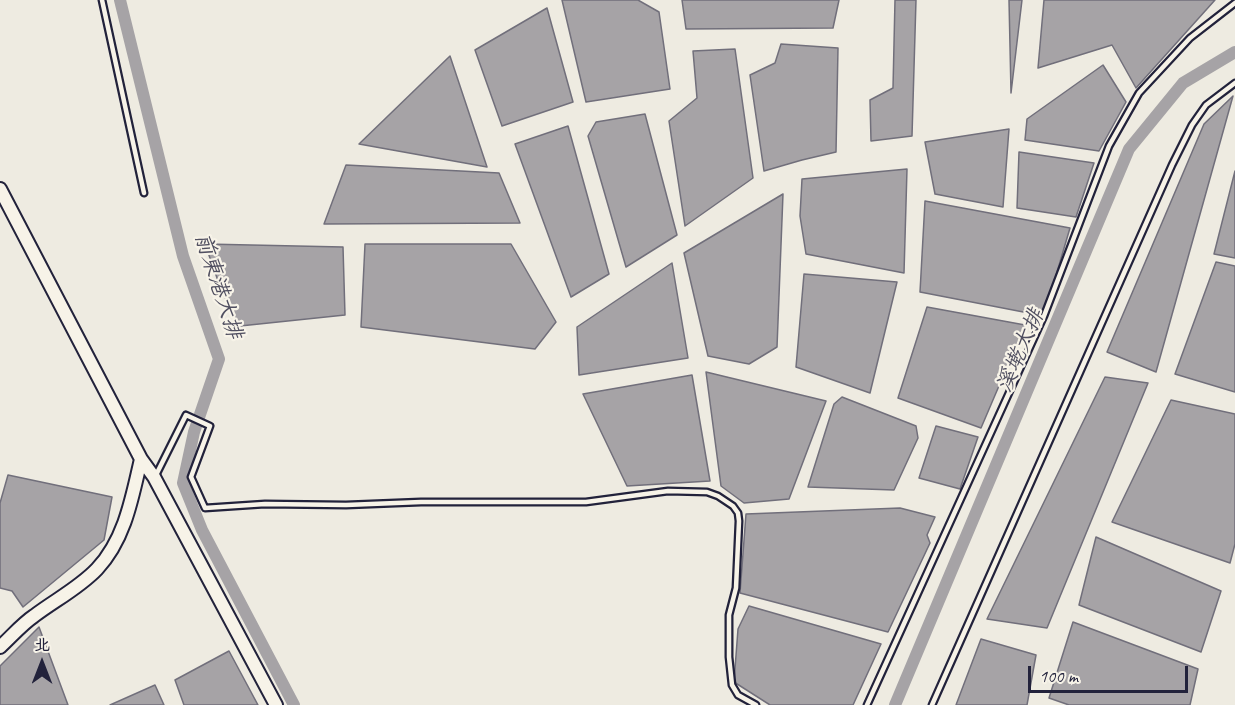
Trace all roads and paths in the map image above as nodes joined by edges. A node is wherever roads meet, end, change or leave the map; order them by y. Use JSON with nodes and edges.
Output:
{"nodes":[{"id":1,"x":102,"y":0,"type":"edge"},
{"id":2,"x":1235,"y":3,"type":"edge"},
{"id":3,"x":1235,"y":83,"type":"edge"},
{"id":4,"x":0,"y":189,"type":"edge"},
{"id":5,"x":144,"y":193,"type":"dead end"},
{"id":6,"x":141,"y":459,"type":"junction"},
{"id":7,"x":154,"y":477,"type":"junction"},
{"id":8,"x":0,"y":647,"type":"edge"},
{"id":9,"x":276,"y":705,"type":"edge"},
{"id":10,"x":756,"y":705,"type":"edge"},
{"id":11,"x":867,"y":705,"type":"edge"},
{"id":12,"x":932,"y":705,"type":"edge"}],
"edges":[{"from":1,"to":5,"type":"lane"},
{"from":2,"to":11,"type":"lane"},
{"from":3,"to":12,"type":"lane"},
{"from":4,"to":6,"type":"main road"},
{"from":6,"to":7,"type":"main road"},
{"from":6,"to":8,"type":"main road"},
{"from":7,"to":9,"type":"main road"},
{"from":7,"to":10,"type":"lane"}]}
